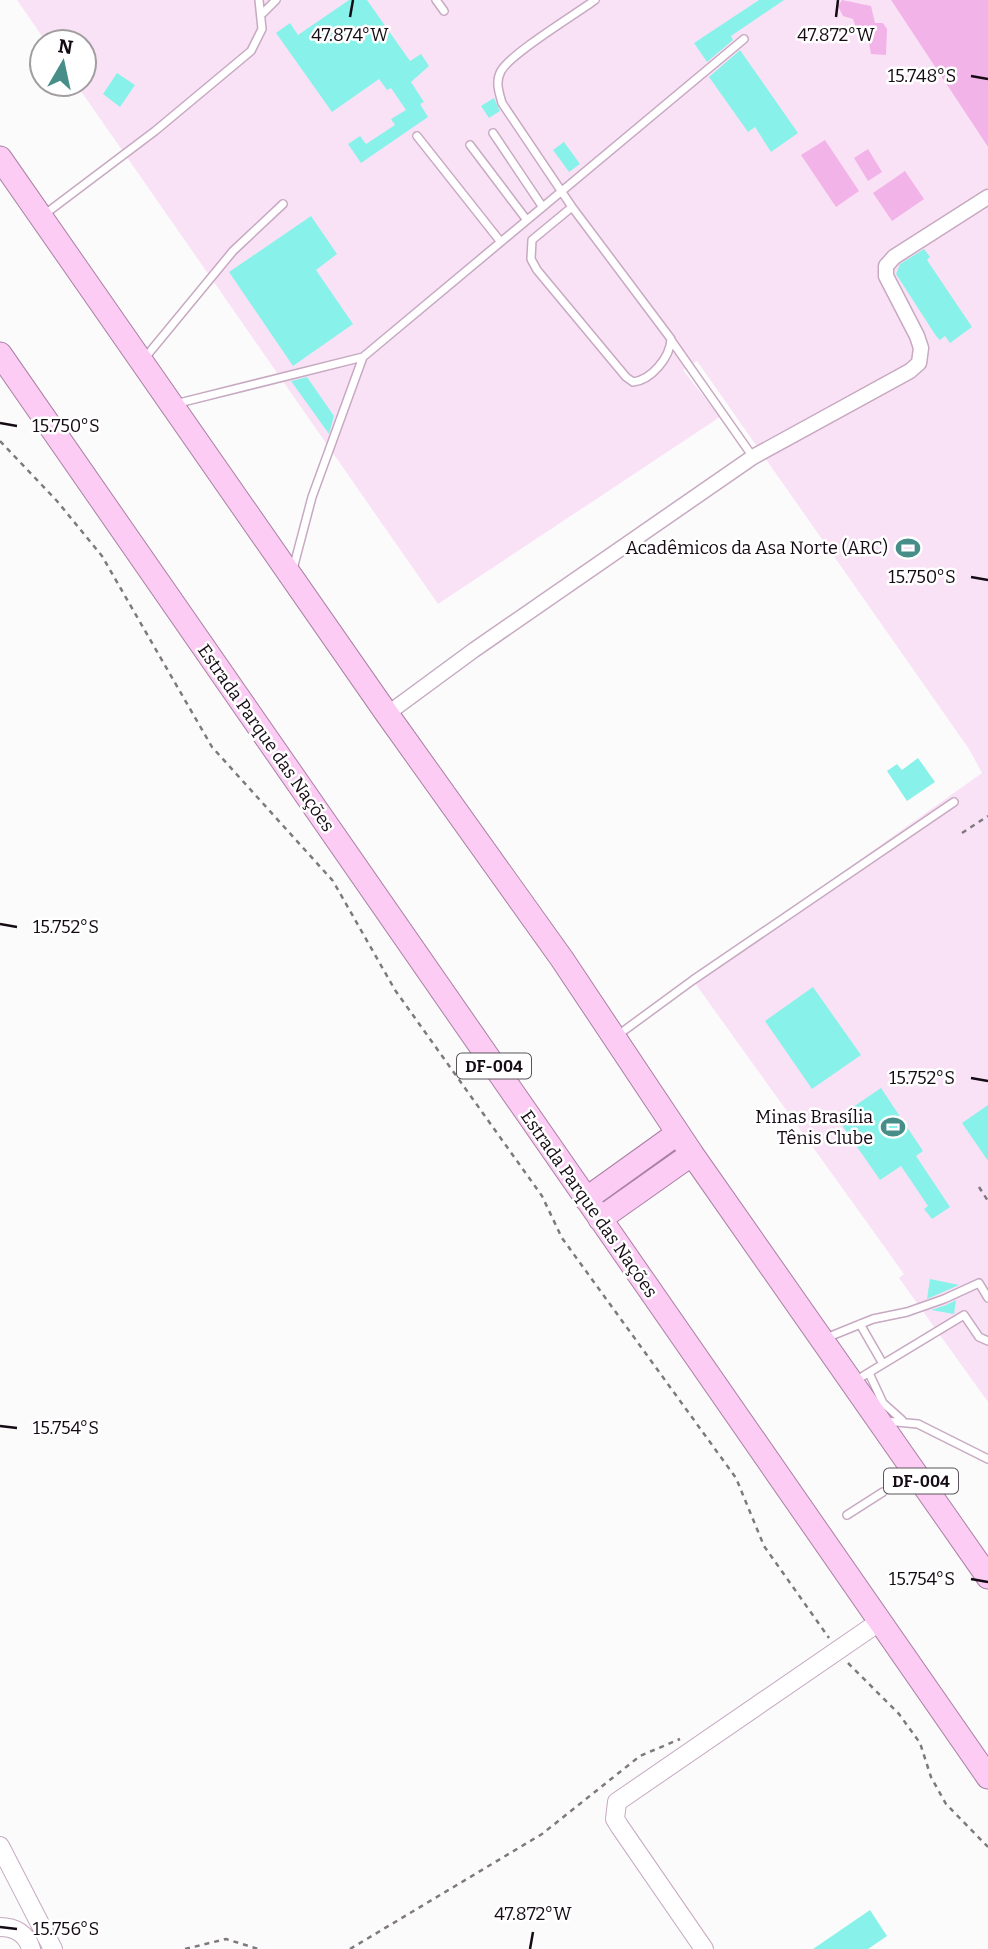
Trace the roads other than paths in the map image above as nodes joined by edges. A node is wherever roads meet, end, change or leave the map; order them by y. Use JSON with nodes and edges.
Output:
{"nodes":[{"id":1,"x":259,"y":0,"type":"edge"},
{"id":2,"x":276,"y":0,"type":"edge"},
{"id":3,"x":436,"y":0,"type":"edge"},
{"id":4,"x":595,"y":0,"type":"edge"},
{"id":5,"x":444,"y":11,"type":"dead end"},
{"id":6,"x":263,"y":13,"type":"junction"},
{"id":7,"x":744,"y":39,"type":"dead end"},
{"id":8,"x":493,"y":133,"type":"dead end"},
{"id":9,"x":417,"y":136,"type":"dead end"},
{"id":10,"x":470,"y":145,"type":"dead end"},
{"id":11,"x":0,"y":158,"type":"edge"},
{"id":12,"x":560,"y":190,"type":"junction"},
{"id":13,"x":988,"y":197,"type":"edge"},
{"id":14,"x":283,"y":204,"type":"dead end"},
{"id":15,"x":542,"y":205,"type":"junction"},
{"id":16,"x":572,"y":207,"type":"junction"},
{"id":17,"x":41,"y":217,"type":"junction"},
{"id":18,"x":526,"y":219,"type":"junction"},
{"id":19,"x":500,"y":241,"type":"junction"},
{"id":20,"x":671,"y":339,"type":"junction"},
{"id":21,"x":0,"y":354,"type":"edge"},
{"id":22,"x":363,"y":356,"type":"junction"},
{"id":23,"x":141,"y":362,"type":"junction"},
{"id":24,"x":171,"y":405,"type":"junction"},
{"id":25,"x":753,"y":457,"type":"junction"},
{"id":26,"x":292,"y":576,"type":"junction"},
{"id":27,"x":387,"y":714,"type":"junction"},
{"id":28,"x":954,"y":803,"type":"dead end"},
{"id":29,"x":614,"y":1038,"type":"junction"},
{"id":30,"x":678,"y":1133,"type":"junction"},
{"id":31,"x":692,"y":1154,"type":"junction"},
{"id":32,"x":586,"y":1199,"type":"junction"},
{"id":33,"x":600,"y":1219,"type":"junction"},
{"id":34,"x":988,"y":1297,"type":"edge"},
{"id":35,"x":860,"y":1324,"type":"junction"},
{"id":36,"x":822,"y":1339,"type":"junction"},
{"id":37,"x":988,"y":1341,"type":"edge"},
{"id":38,"x":883,"y":1364,"type":"junction"},
{"id":39,"x":861,"y":1378,"type":"junction"},
{"id":40,"x":903,"y":1420,"type":"junction"},
{"id":41,"x":879,"y":1421,"type":"junction"},
{"id":42,"x":988,"y":1459,"type":"edge"},
{"id":43,"x":883,"y":1492,"type":"dead end"},
{"id":44,"x":846,"y":1515,"type":"dead end"},
{"id":45,"x":988,"y":1577,"type":"edge"},
{"id":46,"x":879,"y":1622,"type":"junction"},
{"id":47,"x":988,"y":1777,"type":"edge"},
{"id":48,"x":0,"y":1846,"type":"edge"},
{"id":49,"x":34,"y":1909,"type":"junction"},
{"id":50,"x":8,"y":1928,"type":"edge"},
{"id":51,"x":32,"y":1949,"type":"edge"},
{"id":52,"x":53,"y":1949,"type":"edge"},
{"id":53,"x":704,"y":1949,"type":"edge"}],
"edges":[{"from":1,"to":6,"type":"lane"},
{"from":2,"to":6,"type":"lane"},
{"from":3,"to":5,"type":"lane"},
{"from":4,"to":12,"type":"lane"},
{"from":6,"to":17,"type":"lane"},
{"from":7,"to":12,"type":"lane"},
{"from":8,"to":15,"type":"lane"},
{"from":9,"to":19,"type":"lane"},
{"from":10,"to":18,"type":"lane"},
{"from":11,"to":17,"type":"highway","number":"DF-004"},
{"from":12,"to":15,"type":"lane"},
{"from":12,"to":16,"type":"lane"},
{"from":13,"to":25,"type":"street"},
{"from":14,"to":23,"type":"lane"},
{"from":15,"to":18,"type":"lane"},
{"from":16,"to":20,"type":"lane"},
{"from":16,"to":20,"type":"lane"},
{"from":17,"to":23,"type":"highway","number":"DF-004"},
{"from":18,"to":19,"type":"lane"},
{"from":19,"to":22,"type":"lane"},
{"from":20,"to":25,"type":"lane"},
{"from":21,"to":32,"type":"highway","name":"Estrada Parque das Nações","number":"DF-004"},
{"from":22,"to":24,"type":"lane"},
{"from":22,"to":26,"type":"lane"},
{"from":23,"to":24,"type":"highway","number":"DF-004"},
{"from":24,"to":26,"type":"highway","number":"DF-004"},
{"from":25,"to":27,"type":"street"},
{"from":26,"to":27,"type":"highway","number":"DF-004"},
{"from":27,"to":29,"type":"highway","number":"DF-004"},
{"from":28,"to":29,"type":"lane"},
{"from":29,"to":30,"type":"highway","number":"DF-004"},
{"from":30,"to":31,"type":"highway","number":"DF-004"},
{"from":30,"to":32,"type":"highway"},
{"from":31,"to":33,"type":"highway"},
{"from":31,"to":36,"type":"highway","number":"DF-004"},
{"from":32,"to":33,"type":"highway","name":"Estrada Parque das Nações","number":"DF-004"},
{"from":33,"to":46,"type":"highway","name":"Estrada Parque das Nações","number":"DF-004"},
{"from":34,"to":35,"type":"lane"},
{"from":35,"to":36,"type":"lane"},
{"from":35,"to":38,"type":"lane"},
{"from":36,"to":39,"type":"highway","number":"DF-004"},
{"from":37,"to":38,"type":"lane"},
{"from":38,"to":39,"type":"lane"},
{"from":39,"to":40,"type":"lane"},
{"from":39,"to":41,"type":"highway","number":"DF-004"},
{"from":40,"to":41,"type":"lane"},
{"from":40,"to":42,"type":"lane"},
{"from":41,"to":45,"type":"highway","number":"DF-004"},
{"from":43,"to":44,"type":"lane"},
{"from":46,"to":47,"type":"highway","name":"Estrada Parque das Nações","number":"DF-004"},
{"from":46,"to":53,"type":"street"},
{"from":48,"to":49,"type":"street"},
{"from":49,"to":50,"type":"street"},
{"from":49,"to":52,"type":"street"},
{"from":50,"to":51,"type":"street"}]}
